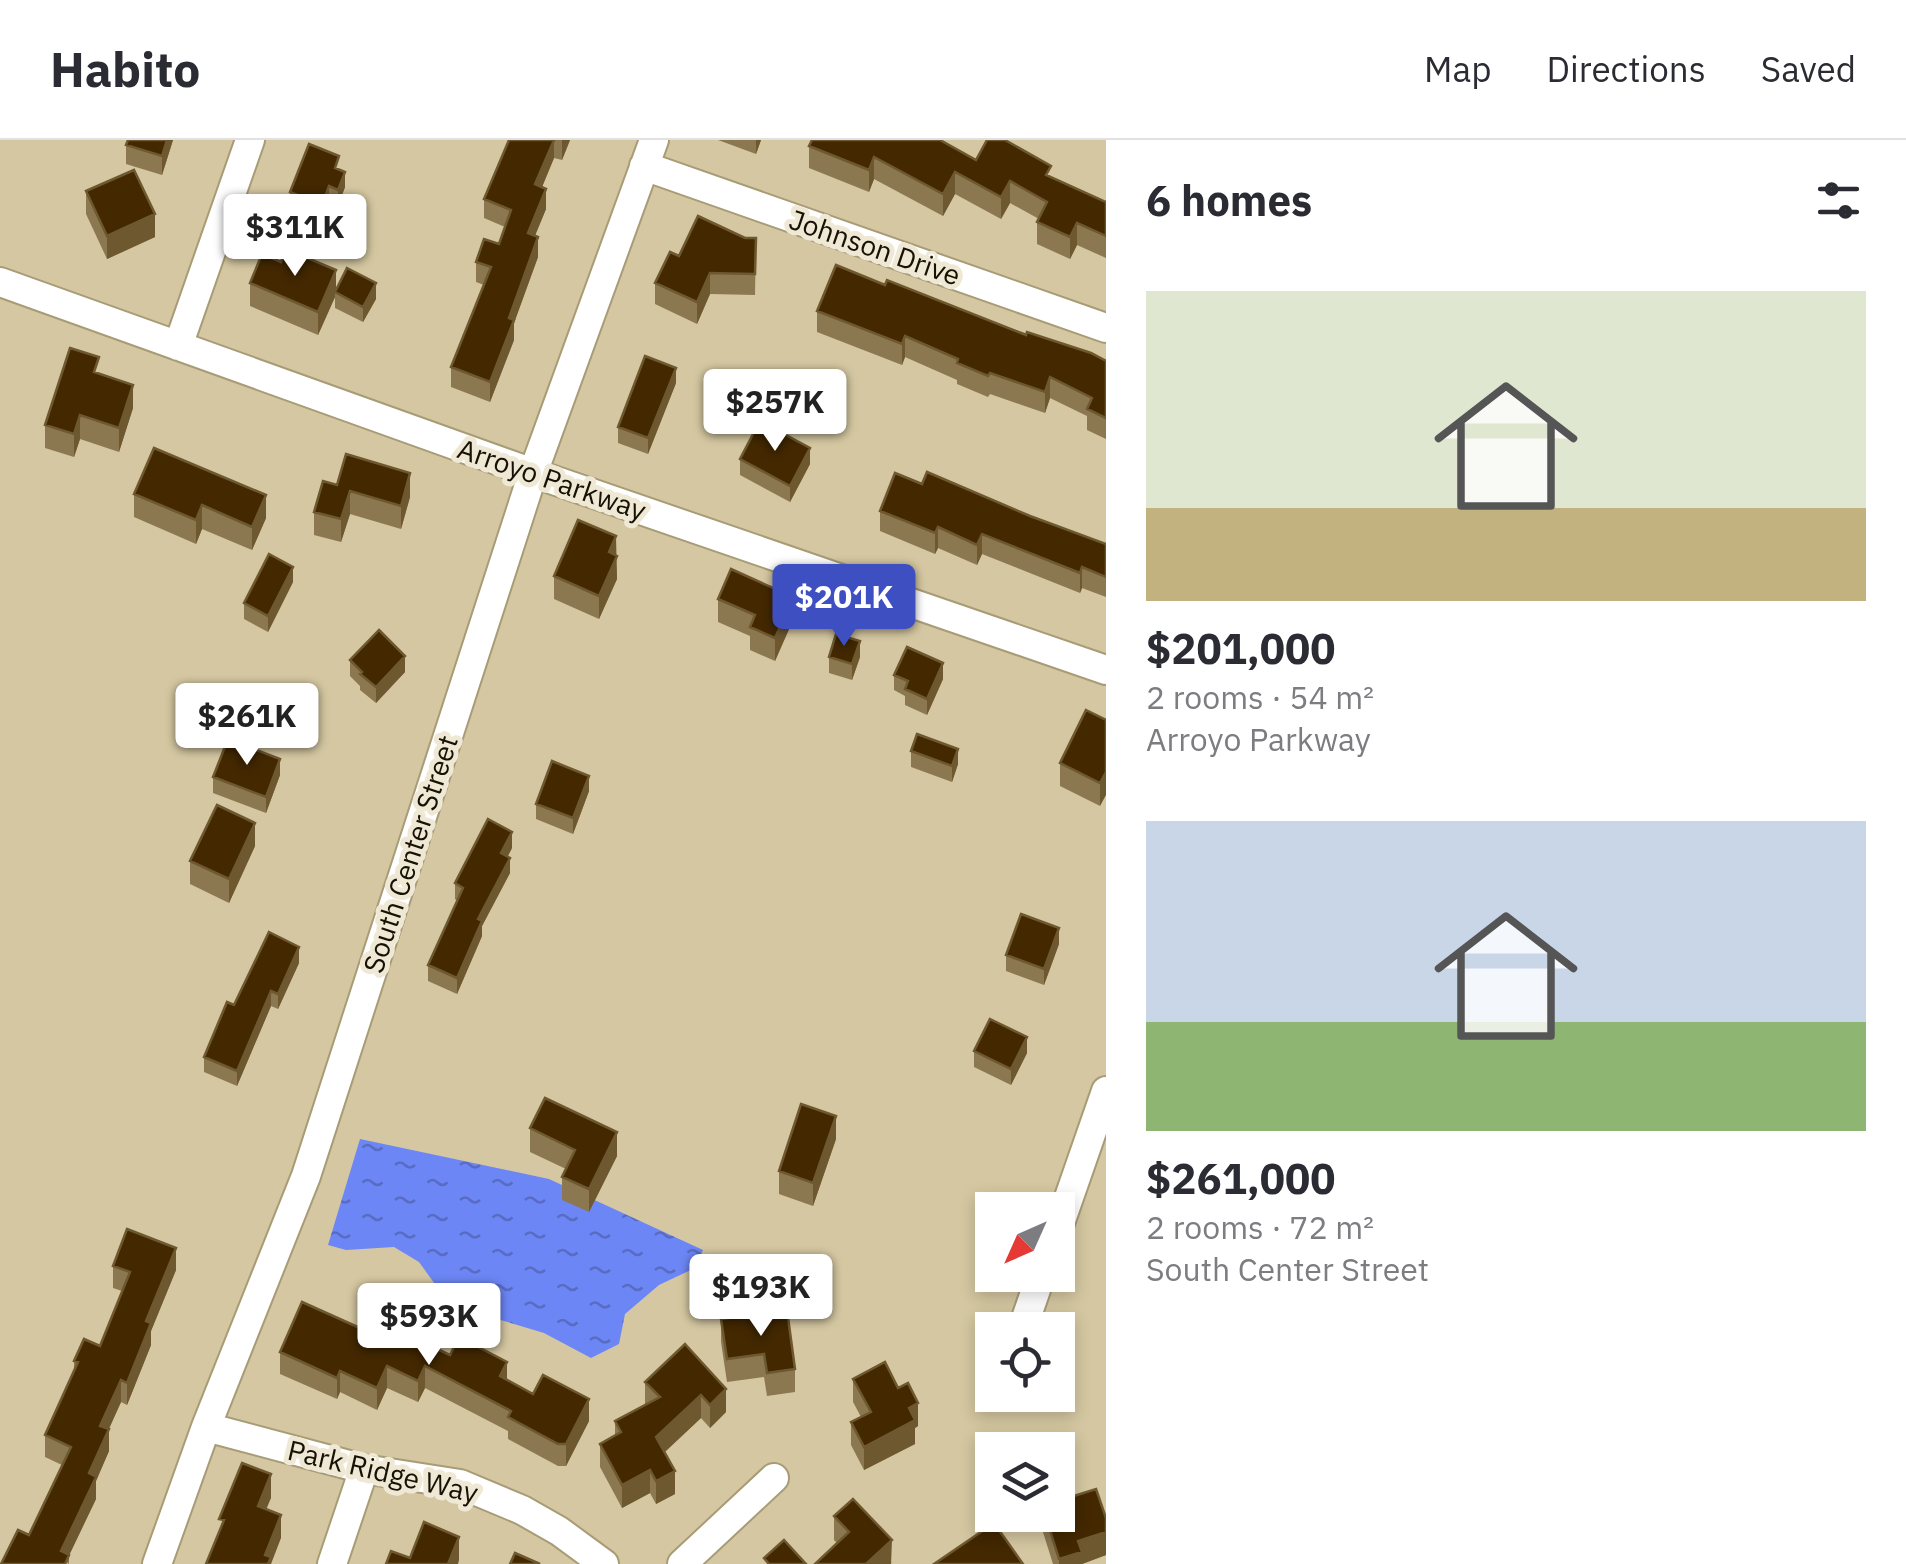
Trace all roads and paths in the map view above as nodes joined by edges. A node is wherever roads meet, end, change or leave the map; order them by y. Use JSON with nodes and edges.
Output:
{"nodes":[{"id":1,"x":250,"y":140,"type":"edge"},
{"id":2,"x":649,"y":153,"type":"edge"},
{"id":3,"x":0,"y":282,"type":"edge"},
{"id":4,"x":1106,"y":328,"type":"edge"},
{"id":5,"x":178,"y":346,"type":"junction"},
{"id":6,"x":533,"y":473,"type":"junction"},
{"id":7,"x":1106,"y":670,"type":"edge"},
{"id":8,"x":1106,"y":1091,"type":"edge"},
{"id":9,"x":1071,"y":1192,"type":"edge"},
{"id":10,"x":206,"y":1427,"type":"junction"},
{"id":11,"x":364,"y":1469,"type":"junction"},
{"id":12,"x":774,"y":1478,"type":"dead end"},
{"id":13,"x":158,"y":1564,"type":"edge"},
{"id":14,"x":332,"y":1564,"type":"edge"},
{"id":15,"x":604,"y":1564,"type":"edge"},
{"id":16,"x":682,"y":1564,"type":"edge"}],
"edges":[{"from":1,"to":5,"type":"street"},
{"from":2,"to":4,"type":"street","name":"Johnson Drive"},
{"from":2,"to":6,"type":"street","name":"South Center Street"},
{"from":3,"to":5,"type":"street","name":"Arroyo Parkway"},
{"from":5,"to":6,"type":"street","name":"Arroyo Parkway"},
{"from":6,"to":7,"type":"street","name":"Arroyo Parkway"},
{"from":6,"to":10,"type":"street","name":"South Center Street"},
{"from":8,"to":9,"type":"street"},
{"from":10,"to":11,"type":"street","name":"Park Ridge Way"},
{"from":10,"to":13,"type":"street","name":"South Center Street"},
{"from":11,"to":14,"type":"street"},
{"from":11,"to":15,"type":"street","name":"Park Ridge Way"},
{"from":12,"to":16,"type":"street"}]}
